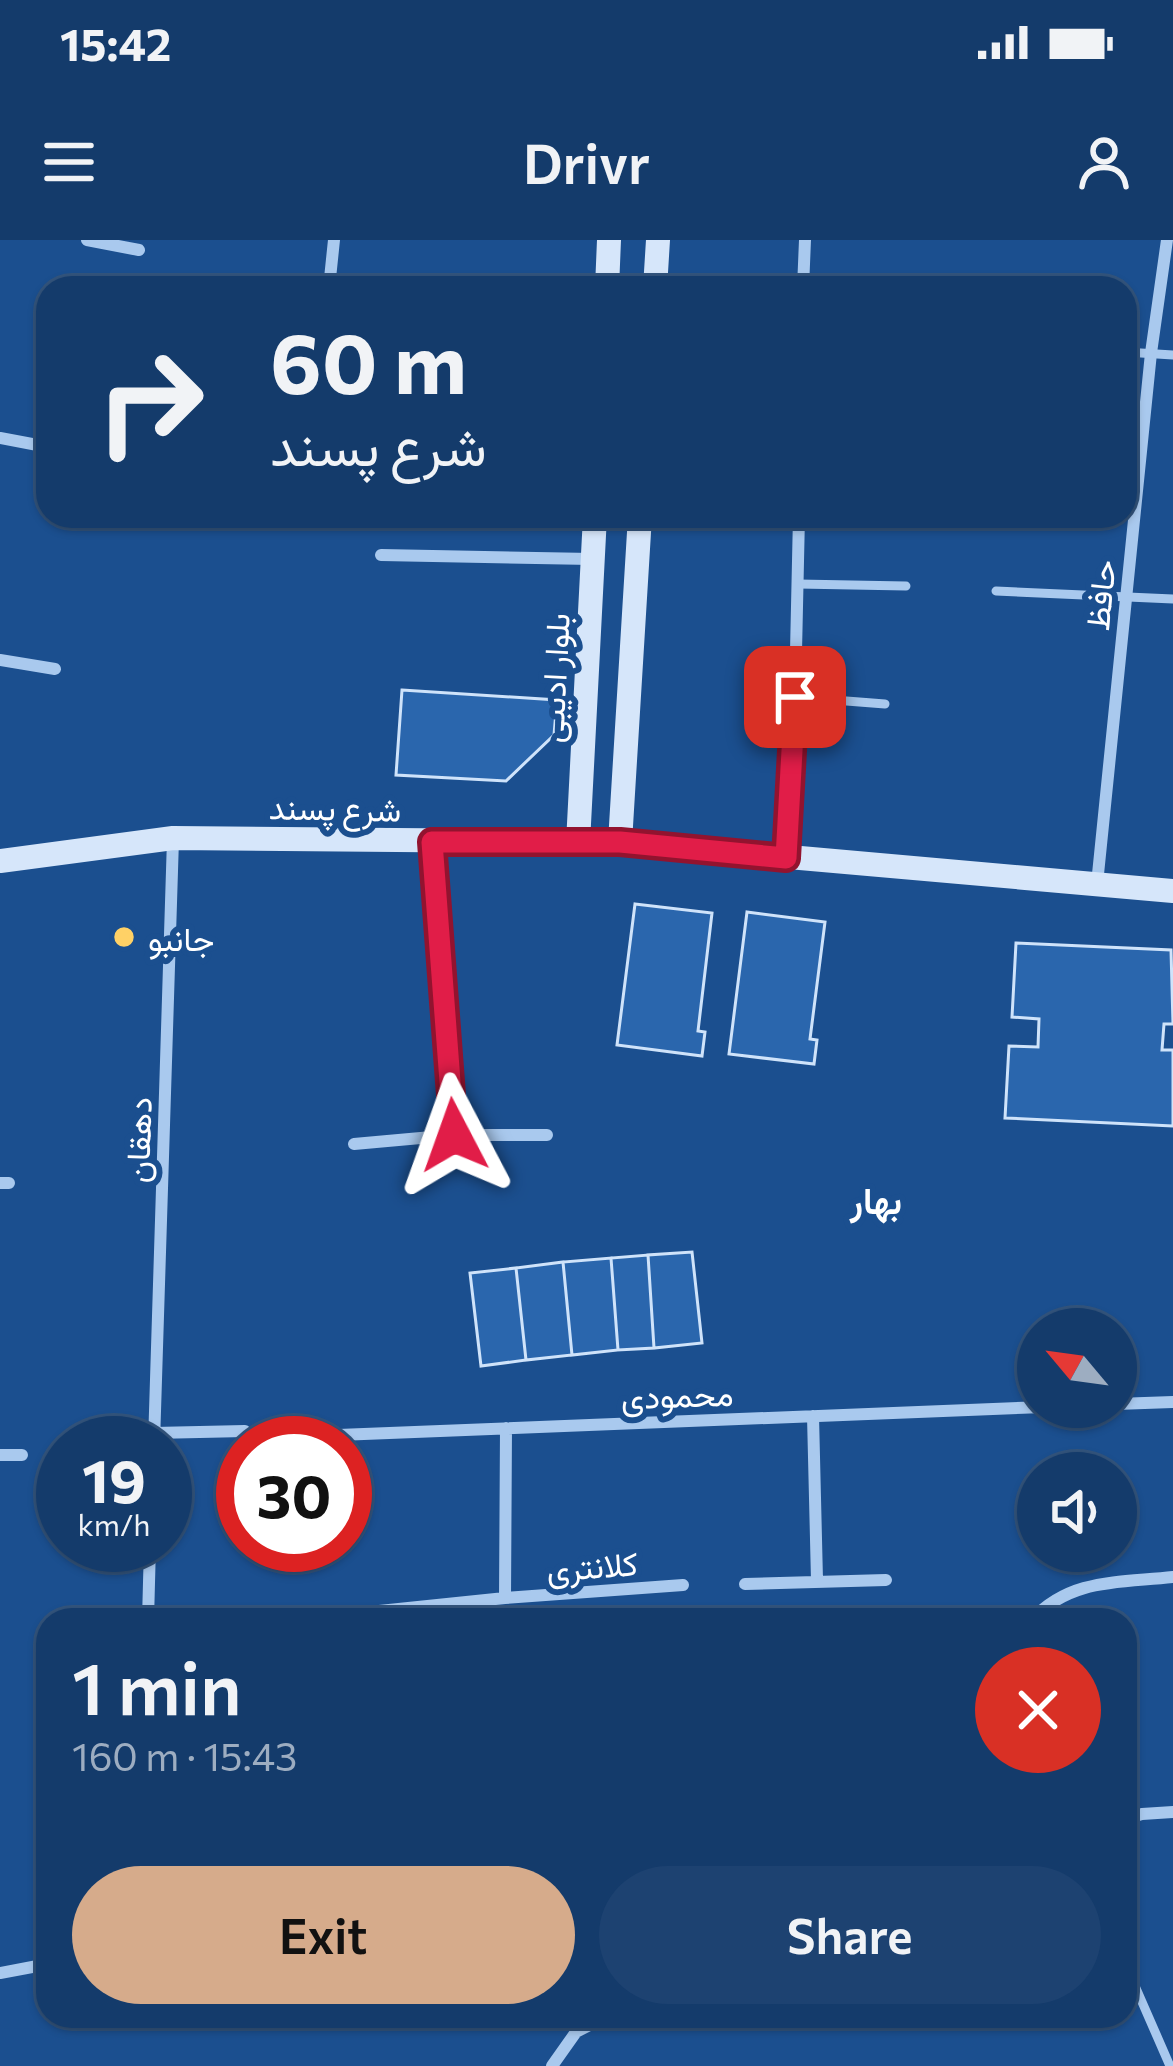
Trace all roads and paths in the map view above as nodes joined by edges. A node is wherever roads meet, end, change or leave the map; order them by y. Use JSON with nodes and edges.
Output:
{"nodes":[{"id":1,"x":87,"y":240,"type":"edge"},
{"id":2,"x":334,"y":240,"type":"edge"},
{"id":3,"x":609,"y":240,"type":"edge"},
{"id":4,"x":658,"y":240,"type":"edge"},
{"id":5,"x":805,"y":240,"type":"edge"},
{"id":6,"x":1167,"y":240,"type":"edge"},
{"id":7,"x":139,"y":250,"type":"dead end"},
{"id":8,"x":330,"y":276,"type":"edge"},
{"id":9,"x":608,"y":276,"type":"edge"},
{"id":10,"x":656,"y":276,"type":"edge"},
{"id":11,"x":804,"y":276,"type":"edge"},
{"id":12,"x":1137,"y":352,"type":"edge"},
{"id":13,"x":1151,"y":353,"type":"junction"},
{"id":14,"x":1173,"y":355,"type":"edge"},
{"id":15,"x":0,"y":438,"type":"edge"},
{"id":16,"x":36,"y":444,"type":"edge"},
{"id":17,"x":1137,"y":489,"type":"edge"},
{"id":18,"x":594,"y":528,"type":"edge"},
{"id":19,"x":639,"y":528,"type":"edge"},
{"id":20,"x":799,"y":528,"type":"edge"},
{"id":21,"x":1133,"y":528,"type":"edge"},
{"id":22,"x":381,"y":555,"type":"dead end"},
{"id":23,"x":593,"y":559,"type":"junction"},
{"id":24,"x":798,"y":584,"type":"junction"},
{"id":25,"x":906,"y":586,"type":"dead end"},
{"id":26,"x":996,"y":591,"type":"dead end"},
{"id":27,"x":1126,"y":596,"type":"junction"},
{"id":28,"x":1173,"y":599,"type":"edge"},
{"id":29,"x":0,"y":660,"type":"edge"},
{"id":30,"x":55,"y":669,"type":"dead end"},
{"id":31,"x":795,"y":697,"type":"junction"},
{"id":32,"x":885,"y":704,"type":"dead end"},
{"id":33,"x":173,"y":838,"type":"junction"},
{"id":34,"x":432,"y":842,"type":"junction"},
{"id":35,"x":620,"y":842,"type":"junction"},
{"id":36,"x":578,"y":843,"type":"junction"},
{"id":37,"x":786,"y":858,"type":"junction"},
{"id":38,"x":0,"y":861,"type":"edge"},
{"id":39,"x":1096,"y":884,"type":"junction"},
{"id":40,"x":1173,"y":891,"type":"edge"},
{"id":41,"x":454,"y":1135,"type":"junction"},
{"id":42,"x":547,"y":1135,"type":"dead end"},
{"id":43,"x":354,"y":1144,"type":"dead end"},
{"id":44,"x":1173,"y":1402,"type":"edge"},
{"id":45,"x":1137,"y":1403,"type":"edge"},
{"id":46,"x":1017,"y":1408,"type":"edge"},
{"id":47,"x":155,"y":1416,"type":"edge"},
{"id":48,"x":813,"y":1416,"type":"junction"},
{"id":49,"x":506,"y":1428,"type":"junction"},
{"id":50,"x":372,"y":1434,"type":"edge"},
{"id":51,"x":0,"y":1455,"type":"edge"},
{"id":52,"x":22,"y":1455,"type":"dead end"},
{"id":53,"x":149,"y":1572,"type":"edge"},
{"id":54,"x":1173,"y":1577,"type":"edge"},
{"id":55,"x":817,"y":1580,"type":"junction"},
{"id":56,"x":886,"y":1580,"type":"dead end"},
{"id":57,"x":745,"y":1584,"type":"dead end"},
{"id":58,"x":683,"y":1586,"type":"dead end"},
{"id":59,"x":505,"y":1598,"type":"junction"},
{"id":60,"x":148,"y":1608,"type":"edge"},
{"id":61,"x":408,"y":1608,"type":"edge"},
{"id":62,"x":1043,"y":1608,"type":"edge"},
{"id":63,"x":1173,"y":1812,"type":"edge"},
{"id":64,"x":1137,"y":1816,"type":"edge"},
{"id":65,"x":36,"y":1966,"type":"edge"},
{"id":66,"x":0,"y":1973,"type":"edge"},
{"id":67,"x":1137,"y":1990,"type":"edge"},
{"id":68,"x":584,"y":2028,"type":"edge"},
{"id":69,"x":552,"y":2066,"type":"edge"},
{"id":70,"x":1170,"y":2066,"type":"edge"}],
"edges":[{"from":1,"to":7,"type":"street"},
{"from":2,"to":8,"type":"street"},
{"from":3,"to":9,"type":"main road"},
{"from":4,"to":10,"type":"main road"},
{"from":5,"to":11,"type":"street"},
{"from":6,"to":13,"type":"street","name":"حافظ"},
{"from":12,"to":13,"type":"lane"},
{"from":13,"to":14,"type":"lane"},
{"from":13,"to":17,"type":"street","name":"حافظ"},
{"from":15,"to":16,"type":"street"},
{"from":18,"to":23,"type":"main road","name":"بلوار ادیبی"},
{"from":19,"to":35,"type":"main road"},
{"from":20,"to":24,"type":"street"},
{"from":21,"to":27,"type":"street","name":"حافظ"},
{"from":22,"to":23,"type":"street"},
{"from":23,"to":36,"type":"main road","name":"بلوار ادیبی"},
{"from":24,"to":25,"type":"lane"},
{"from":24,"to":31,"type":"street"},
{"from":26,"to":27,"type":"lane"},
{"from":27,"to":28,"type":"lane"},
{"from":27,"to":39,"type":"street","name":"حافظ"},
{"from":29,"to":30,"type":"street"},
{"from":31,"to":32,"type":"lane"},
{"from":31,"to":37,"type":"street"},
{"from":33,"to":34,"type":"main road","name":"شرع پسند"},
{"from":33,"to":38,"type":"main road","name":"شرع پسند"},
{"from":33,"to":47,"type":"street","name":"دهقان"},
{"from":34,"to":36,"type":"main road","name":"شرع پسند"},
{"from":34,"to":41,"type":"street"},
{"from":35,"to":36,"type":"main road","name":"شرع پسند"},
{"from":35,"to":37,"type":"main road","name":"شرع پسند"},
{"from":37,"to":39,"type":"main road","name":"شرع پسند"},
{"from":39,"to":40,"type":"main road","name":"شرع پسند"},
{"from":41,"to":42,"type":"street"},
{"from":41,"to":43,"type":"street"},
{"from":44,"to":45,"type":"street"},
{"from":46,"to":48,"type":"street","name":"محمودی"},
{"from":48,"to":49,"type":"street","name":"محمودی"},
{"from":48,"to":55,"type":"street"},
{"from":49,"to":50,"type":"street","name":"محمودی"},
{"from":49,"to":59,"type":"street","name":"کلانتری"},
{"from":51,"to":52,"type":"street"},
{"from":53,"to":60,"type":"street"},
{"from":54,"to":62,"type":"street"},
{"from":55,"to":56,"type":"street"},
{"from":55,"to":57,"type":"street"},
{"from":58,"to":59,"type":"street","name":"کلانتری"},
{"from":59,"to":61,"type":"street","name":"کلانتری"},
{"from":63,"to":64,"type":"street"},
{"from":65,"to":66,"type":"street"},
{"from":67,"to":70,"type":"lane"},
{"from":68,"to":69,"type":"street"}]}
